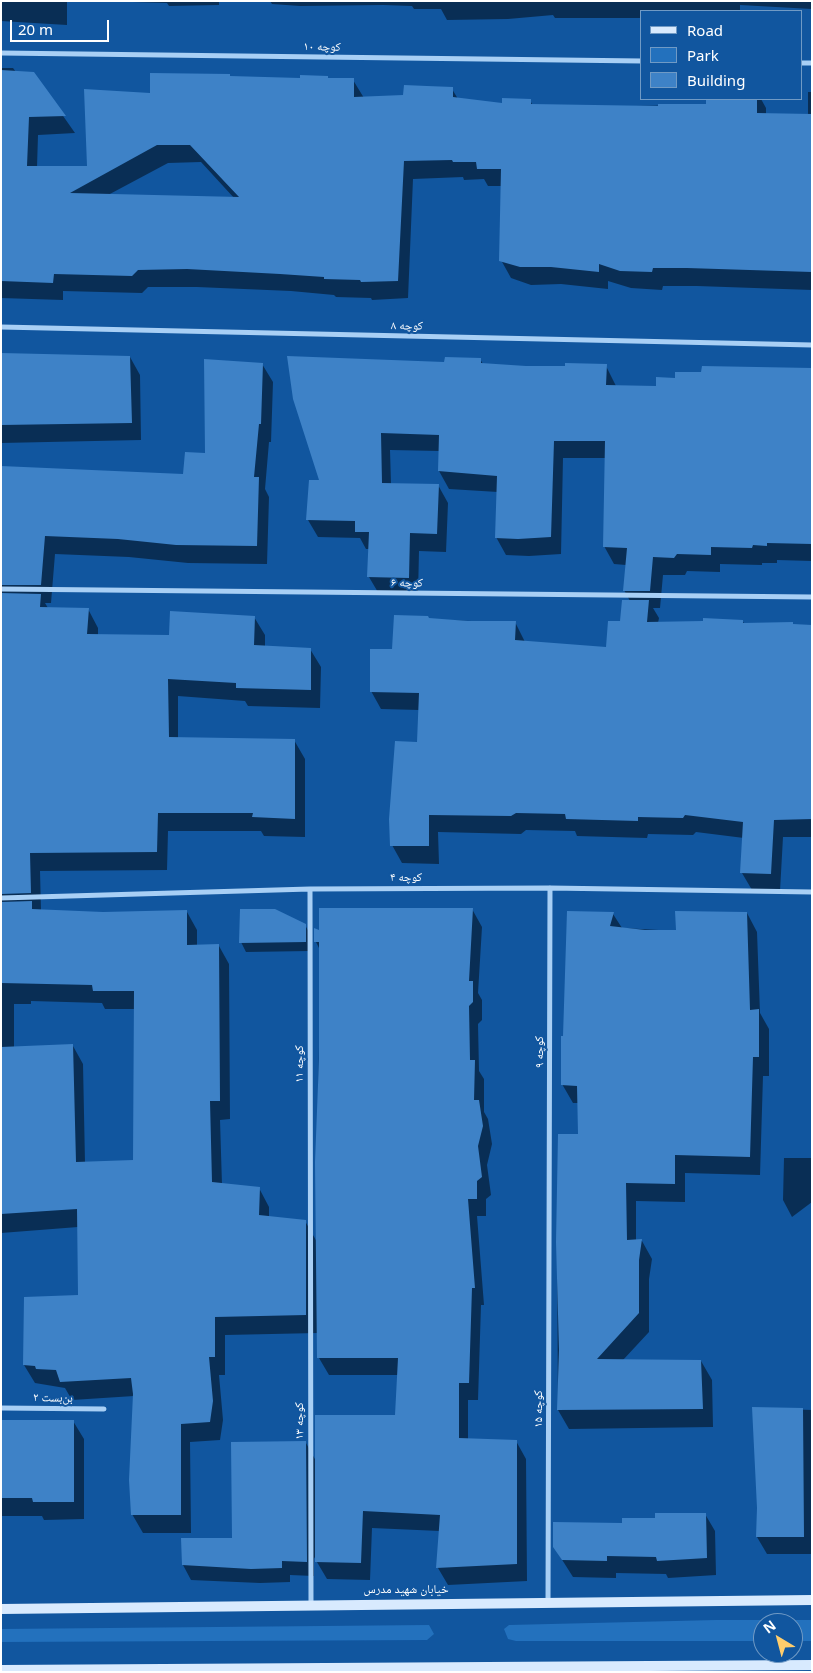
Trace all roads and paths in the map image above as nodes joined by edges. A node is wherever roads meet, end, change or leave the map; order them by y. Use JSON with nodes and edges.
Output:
{"nodes":[{"id":1,"x":1,"y":53,"type":"edge"},
{"id":2,"x":640,"y":61,"type":"edge"},
{"id":3,"x":1,"y":327,"type":"edge"},
{"id":4,"x":812,"y":345,"type":"edge"},
{"id":5,"x":1,"y":589,"type":"edge"},
{"id":6,"x":812,"y":597,"type":"edge"},
{"id":7,"x":550,"y":888,"type":"junction"},
{"id":8,"x":310,"y":889,"type":"junction"},
{"id":9,"x":812,"y":892,"type":"edge"},
{"id":10,"x":1,"y":898,"type":"edge"},
{"id":11,"x":549,"y":1216,"type":"joint"},
{"id":12,"x":310,"y":1239,"type":"joint"},
{"id":13,"x":1,"y":1408,"type":"edge"},
{"id":14,"x":104,"y":1409,"type":"dead end"},
{"id":15,"x":812,"y":1600,"type":"edge"},
{"id":16,"x":548,"y":1601,"type":"junction"},
{"id":17,"x":311,"y":1604,"type":"junction"},
{"id":18,"x":1,"y":1609,"type":"edge"},
{"id":19,"x":812,"y":1665,"type":"edge"},
{"id":20,"x":1,"y":1670,"type":"edge"}],
"edges":[{"from":1,"to":2,"type":"street","name":"کوچه ۱۰"},
{"from":3,"to":4,"type":"street","name":"کوچه ۸"},
{"from":5,"to":6,"type":"street","name":"کوچه ۶"},
{"from":7,"to":8,"type":"street","name":"کوچه ۴"},
{"from":7,"to":9,"type":"street","name":"کوچه ۴"},
{"from":7,"to":11,"type":"street","name":"کوچه ۹"},
{"from":8,"to":10,"type":"street","name":"کوچه ۴"},
{"from":8,"to":12,"type":"street","name":"کوچه ۱۱"},
{"from":11,"to":16,"type":"street","name":"کوچه ۱۵"},
{"from":12,"to":17,"type":"street","name":"کوچه ۱۳"},
{"from":13,"to":14,"type":"street","name":"بن‌بست ۲"},
{"from":15,"to":16,"type":"main road","name":"خیابان شهید مدرس"},
{"from":16,"to":17,"type":"main road","name":"خیابان شهید مدرس"},
{"from":17,"to":18,"type":"main road","name":"خیابان شهید مدرس"},
{"from":19,"to":20,"type":"main road"}]}
